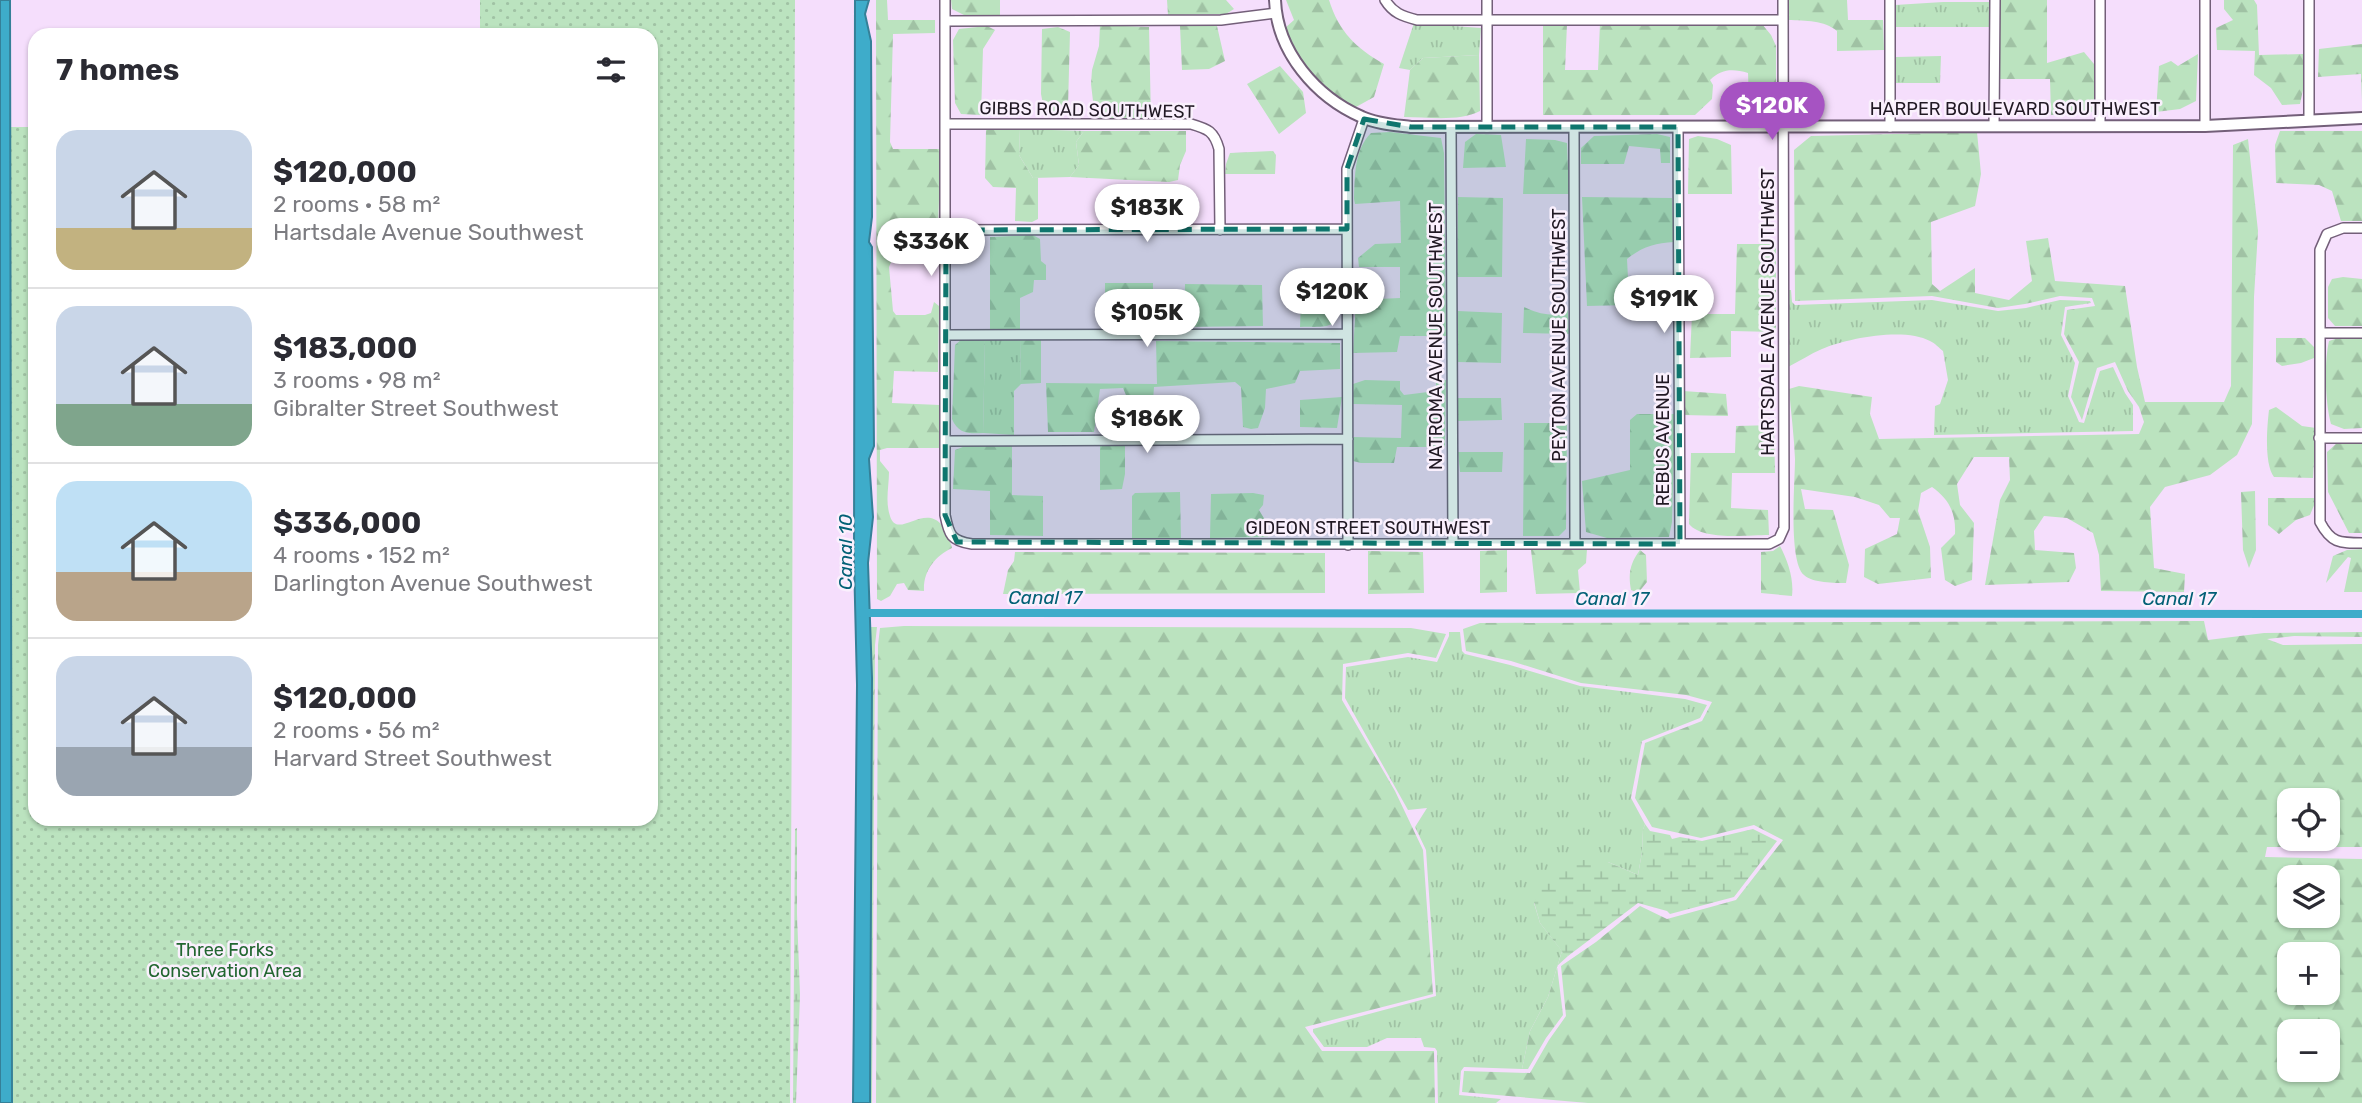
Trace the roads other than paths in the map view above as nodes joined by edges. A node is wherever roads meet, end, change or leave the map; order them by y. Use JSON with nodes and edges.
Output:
{"nodes":[{"id":1,"x":945,"y":0,"type":"edge"},
{"id":2,"x":1275,"y":0,"type":"edge"},
{"id":3,"x":1385,"y":0,"type":"edge"},
{"id":4,"x":1487,"y":0,"type":"edge"},
{"id":5,"x":1783,"y":0,"type":"edge"},
{"id":6,"x":1889,"y":0,"type":"edge"},
{"id":7,"x":1995,"y":0,"type":"edge"},
{"id":8,"x":2100,"y":0,"type":"edge"},
{"id":9,"x":2205,"y":0,"type":"edge"},
{"id":10,"x":2309,"y":0,"type":"edge"},
{"id":11,"x":1276,"y":13,"type":"junction"},
{"id":12,"x":1487,"y":19,"type":"junction"},
{"id":13,"x":1783,"y":20,"type":"junction"},
{"id":14,"x":945,"y":22,"type":"junction"},
{"id":15,"x":2362,"y":118,"type":"edge"},
{"id":16,"x":1364,"y":119,"type":"junction"},
{"id":17,"x":2309,"y":120,"type":"junction"},
{"id":18,"x":945,"y":124,"type":"junction"},
{"id":19,"x":1784,"y":126,"type":"junction"},
{"id":20,"x":1994,"y":126,"type":"junction"},
{"id":21,"x":2100,"y":126,"type":"junction"},
{"id":22,"x":2205,"y":126,"type":"junction"},
{"id":23,"x":1487,"y":127,"type":"junction"},
{"id":24,"x":1574,"y":127,"type":"junction"},
{"id":25,"x":1678,"y":127,"type":"junction"},
{"id":26,"x":1889,"y":127,"type":"junction"},
{"id":27,"x":1451,"y":128,"type":"junction"},
{"id":28,"x":2362,"y":228,"type":"edge"},
{"id":29,"x":1347,"y":229,"type":"junction"},
{"id":30,"x":946,"y":230,"type":"junction"},
{"id":31,"x":1220,"y":230,"type":"junction"},
{"id":32,"x":2320,"y":333,"type":"junction"},
{"id":33,"x":2362,"y":333,"type":"edge"},
{"id":34,"x":1347,"y":334,"type":"junction"},
{"id":35,"x":946,"y":335,"type":"junction"},
{"id":36,"x":2319,"y":438,"type":"junction"},
{"id":37,"x":2362,"y":438,"type":"edge"},
{"id":38,"x":1348,"y":439,"type":"junction"},
{"id":39,"x":946,"y":441,"type":"junction"},
{"id":40,"x":1779,"y":539,"type":"joint"},
{"id":41,"x":1453,"y":543,"type":"junction"},
{"id":42,"x":2362,"y":543,"type":"edge"},
{"id":43,"x":1575,"y":544,"type":"junction"},
{"id":44,"x":1679,"y":544,"type":"junction"},
{"id":45,"x":1348,"y":545,"type":"junction"}],
"edges":[{"from":1,"to":14,"type":"street"},
{"from":2,"to":11,"type":"street","name":"HARPER BOULEVARD SOUTHWEST"},
{"from":3,"to":12,"type":"street"},
{"from":4,"to":12,"type":"street"},
{"from":5,"to":13,"type":"street","name":"HARTSDALE AVENUE SOUTHWEST"},
{"from":6,"to":26,"type":"street"},
{"from":7,"to":20,"type":"street"},
{"from":8,"to":21,"type":"street"},
{"from":9,"to":22,"type":"street"},
{"from":10,"to":17,"type":"street"},
{"from":11,"to":14,"type":"street"},
{"from":11,"to":16,"type":"street","name":"HARPER BOULEVARD SOUTHWEST"},
{"from":12,"to":13,"type":"street"},
{"from":12,"to":23,"type":"street"},
{"from":13,"to":19,"type":"street","name":"HARTSDALE AVENUE SOUTHWEST"},
{"from":14,"to":18,"type":"street"},
{"from":15,"to":17,"type":"street","name":"HARPER BOULEVARD SOUTHWEST"},
{"from":16,"to":27,"type":"street","name":"HARPER BOULEVARD SOUTHWEST"},
{"from":16,"to":29,"type":"street"},
{"from":17,"to":22,"type":"street","name":"HARPER BOULEVARD SOUTHWEST"},
{"from":18,"to":30,"type":"street"},
{"from":18,"to":31,"type":"street","name":"GIBBS ROAD SOUTHWEST"},
{"from":19,"to":25,"type":"street","name":"HARPER BOULEVARD SOUTHWEST"},
{"from":19,"to":26,"type":"street","name":"HARPER BOULEVARD SOUTHWEST"},
{"from":19,"to":40,"type":"street","name":"HARTSDALE AVENUE SOUTHWEST"},
{"from":20,"to":21,"type":"street","name":"HARPER BOULEVARD SOUTHWEST"},
{"from":20,"to":26,"type":"street","name":"HARPER BOULEVARD SOUTHWEST"},
{"from":21,"to":22,"type":"street","name":"HARPER BOULEVARD SOUTHWEST"},
{"from":23,"to":24,"type":"street","name":"HARPER BOULEVARD SOUTHWEST"},
{"from":23,"to":27,"type":"street","name":"HARPER BOULEVARD SOUTHWEST"},
{"from":24,"to":25,"type":"street","name":"HARPER BOULEVARD SOUTHWEST"},
{"from":24,"to":43,"type":"street","name":"PEYTON AVENUE SOUTHWEST"},
{"from":25,"to":44,"type":"street","name":"REBUS AVENUE"},
{"from":27,"to":41,"type":"street","name":"NATROMA AVENUE SOUTHWEST"},
{"from":28,"to":32,"type":"street"},
{"from":29,"to":31,"type":"street"},
{"from":29,"to":34,"type":"street"},
{"from":30,"to":31,"type":"street"},
{"from":30,"to":35,"type":"street"},
{"from":32,"to":33,"type":"street"},
{"from":32,"to":36,"type":"street"},
{"from":34,"to":35,"type":"street"},
{"from":34,"to":38,"type":"street"},
{"from":35,"to":39,"type":"street"},
{"from":36,"to":37,"type":"street"},
{"from":36,"to":42,"type":"street"},
{"from":38,"to":39,"type":"street"},
{"from":38,"to":45,"type":"street"},
{"from":39,"to":45,"type":"street","name":"GIDEON STREET SOUTHWEST"},
{"from":40,"to":44,"type":"street","name":"GIDEON STREET SOUTHWEST"},
{"from":41,"to":43,"type":"street","name":"GIDEON STREET SOUTHWEST"},
{"from":41,"to":45,"type":"street","name":"GIDEON STREET SOUTHWEST"},
{"from":43,"to":44,"type":"street","name":"GIDEON STREET SOUTHWEST"}]}
